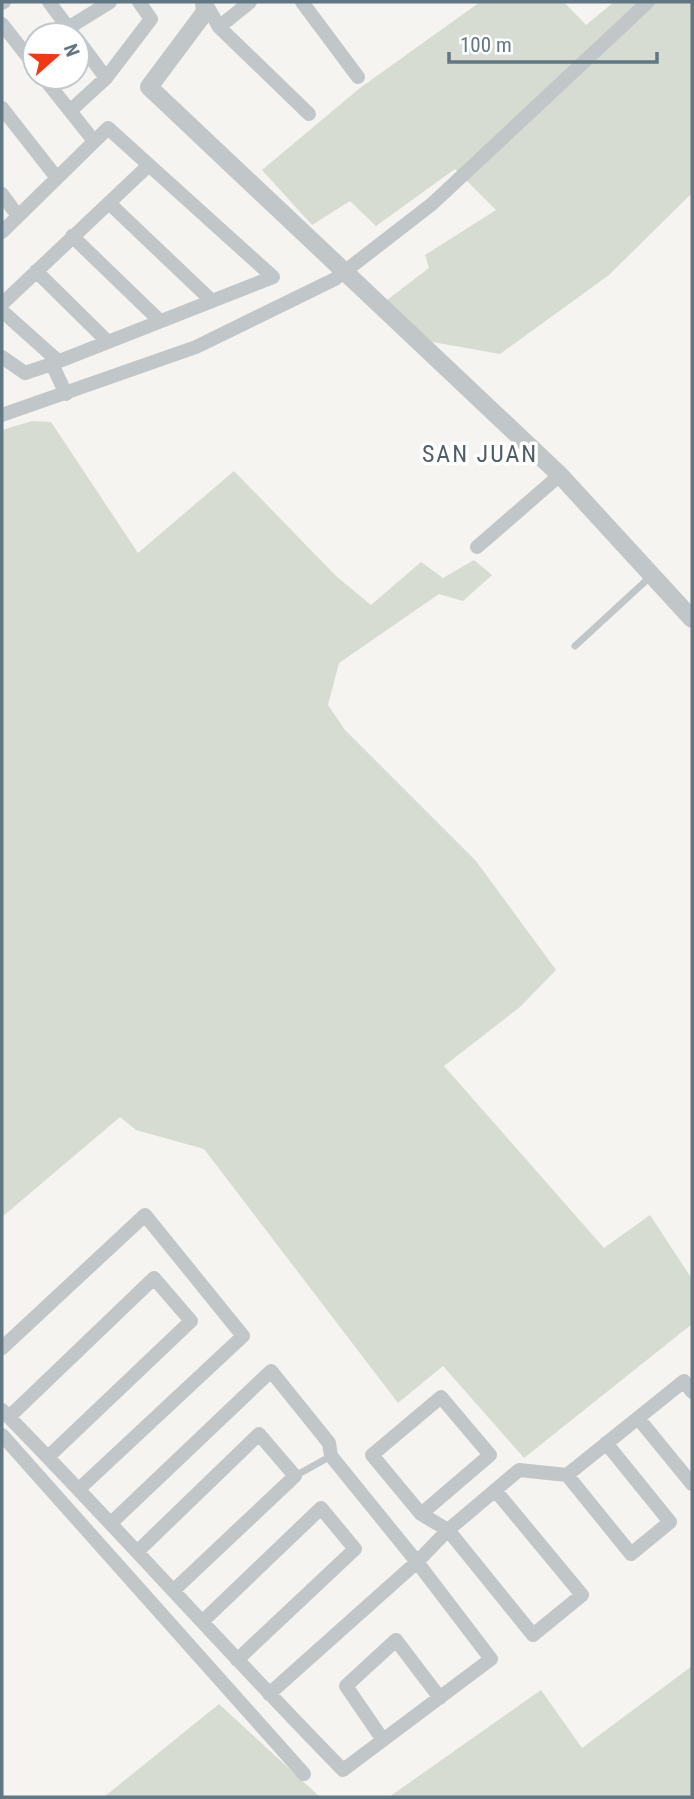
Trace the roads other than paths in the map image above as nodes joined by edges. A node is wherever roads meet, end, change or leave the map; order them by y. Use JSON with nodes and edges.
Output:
{"nodes":[{"id":1,"x":49,"y":2,"type":"edge"},
{"id":2,"x":110,"y":2,"type":"edge"},
{"id":3,"x":139,"y":2,"type":"edge"},
{"id":4,"x":204,"y":2,"type":"edge"},
{"id":5,"x":250,"y":2,"type":"edge"},
{"id":6,"x":302,"y":2,"type":"edge"},
{"id":7,"x":648,"y":2,"type":"edge"},
{"id":8,"x":63,"y":21,"type":"edge"},
{"id":9,"x":88,"y":21,"type":"edge"},
{"id":10,"x":2,"y":24,"type":"edge"},
{"id":11,"x":219,"y":27,"type":"junction"},
{"id":12,"x":21,"y":48,"type":"edge"},
{"id":13,"x":91,"y":58,"type":"edge"},
{"id":14,"x":358,"y":77,"type":"dead end"},
{"id":15,"x":106,"y":78,"type":"junction"},
{"id":16,"x":54,"y":91,"type":"edge"},
{"id":17,"x":2,"y":108,"type":"edge"},
{"id":18,"x":70,"y":111,"type":"junction"},
{"id":19,"x":309,"y":114,"type":"dead end"},
{"id":20,"x":94,"y":141,"type":"junction"},
{"id":21,"x":149,"y":165,"type":"junction"},
{"id":22,"x":57,"y":178,"type":"junction"},
{"id":23,"x":2,"y":194,"type":"edge"},
{"id":24,"x":108,"y":203,"type":"junction"},
{"id":25,"x":18,"y":216,"type":"junction"},
{"id":26,"x":2,"y":232,"type":"edge"},
{"id":27,"x":72,"y":236,"type":"junction"},
{"id":28,"x":36,"y":271,"type":"junction"},
{"id":29,"x":346,"y":272,"type":"junction"},
{"id":30,"x":212,"y":301,"type":"junction"},
{"id":31,"x":2,"y":304,"type":"edge"},
{"id":32,"x":2,"y":311,"type":"edge"},
{"id":33,"x":160,"y":321,"type":"junction"},
{"id":34,"x":108,"y":342,"type":"junction"},
{"id":35,"x":2,"y":357,"type":"edge"},
{"id":36,"x":55,"y":363,"type":"junction"},
{"id":37,"x":66,"y":394,"type":"junction"},
{"id":38,"x":2,"y":415,"type":"edge"},
{"id":39,"x":560,"y":475,"type":"junction"},
{"id":40,"x":477,"y":547,"type":"dead end"},
{"id":41,"x":651,"y":576,"type":"junction"},
{"id":42,"x":692,"y":619,"type":"edge"},
{"id":43,"x":575,"y":646,"type":"dead end"},
{"id":44,"x":2,"y":1348,"type":"edge"},
{"id":45,"x":692,"y":1392,"type":"edge"},
{"id":46,"x":5,"y":1413,"type":"edge"},
{"id":47,"x":638,"y":1418,"type":"junction"},
{"id":48,"x":2,"y":1435,"type":"edge"},
{"id":49,"x":606,"y":1444,"type":"junction"},
{"id":50,"x":331,"y":1456,"type":"junction"},
{"id":51,"x":48,"y":1457,"type":"junction"},
{"id":52,"x":567,"y":1475,"type":"junction"},
{"id":53,"x":295,"y":1476,"type":"junction"},
{"id":54,"x":692,"y":1484,"type":"edge"},
{"id":55,"x":79,"y":1489,"type":"junction"},
{"id":56,"x":495,"y":1490,"type":"junction"},
{"id":57,"x":421,"y":1514,"type":"junction"},
{"id":58,"x":111,"y":1522,"type":"junction"},
{"id":59,"x":448,"y":1530,"type":"junction"},
{"id":60,"x":138,"y":1551,"type":"junction"},
{"id":61,"x":417,"y":1562,"type":"junction"},
{"id":62,"x":174,"y":1590,"type":"junction"},
{"id":63,"x":203,"y":1621,"type":"junction"},
{"id":64,"x":237,"y":1660,"type":"junction"},
{"id":65,"x":269,"y":1694,"type":"junction"},
{"id":66,"x":440,"y":1698,"type":"junction"},
{"id":67,"x":383,"y":1740,"type":"junction"},
{"id":68,"x":304,"y":1774,"type":"dead end"}],
"edges":[{"from":1,"to":8,"type":"street"},
{"from":2,"to":9,"type":"street"},
{"from":3,"to":15,"type":"street"},
{"from":4,"to":11,"type":"street"},
{"from":4,"to":29,"type":"street"},
{"from":5,"to":11,"type":"street"},
{"from":6,"to":14,"type":"street"},
{"from":7,"to":29,"type":"street"},
{"from":10,"to":12,"type":"street"},
{"from":11,"to":19,"type":"street"},
{"from":13,"to":15,"type":"street"},
{"from":15,"to":18,"type":"street"},
{"from":16,"to":18,"type":"street"},
{"from":17,"to":22,"type":"street"},
{"from":18,"to":20,"type":"street"},
{"from":20,"to":21,"type":"street"},
{"from":20,"to":22,"type":"street"},
{"from":21,"to":24,"type":"street"},
{"from":21,"to":30,"type":"street"},
{"from":22,"to":25,"type":"street"},
{"from":23,"to":25,"type":"street"},
{"from":24,"to":27,"type":"street"},
{"from":24,"to":30,"type":"street"},
{"from":25,"to":26,"type":"street"},
{"from":27,"to":28,"type":"street"},
{"from":27,"to":33,"type":"street"},
{"from":28,"to":31,"type":"street"},
{"from":28,"to":34,"type":"street"},
{"from":29,"to":37,"type":"street"},
{"from":29,"to":39,"type":"street"},
{"from":30,"to":33,"type":"street"},
{"from":32,"to":36,"type":"street"},
{"from":33,"to":34,"type":"street"},
{"from":34,"to":36,"type":"street"},
{"from":35,"to":36,"type":"street"},
{"from":36,"to":37,"type":"street"},
{"from":37,"to":38,"type":"street"},
{"from":39,"to":40,"type":"street"},
{"from":39,"to":41,"type":"street"},
{"from":41,"to":42,"type":"street"},
{"from":41,"to":43,"type":"lane"},
{"from":44,"to":55,"type":"street"},
{"from":45,"to":47,"type":"street"},
{"from":46,"to":51,"type":"street"},
{"from":46,"to":51,"type":"street"},
{"from":47,"to":49,"type":"street"},
{"from":47,"to":54,"type":"street"},
{"from":48,"to":68,"type":"street"},
{"from":49,"to":52,"type":"street"},
{"from":49,"to":52,"type":"street"},
{"from":50,"to":53,"type":"lane"},
{"from":50,"to":58,"type":"street"},
{"from":50,"to":61,"type":"street"},
{"from":51,"to":55,"type":"street"},
{"from":52,"to":56,"type":"street"},
{"from":53,"to":60,"type":"street"},
{"from":53,"to":62,"type":"street"},
{"from":55,"to":58,"type":"street"},
{"from":56,"to":59,"type":"street"},
{"from":56,"to":59,"type":"street"},
{"from":57,"to":57,"type":"street"},
{"from":57,"to":59,"type":"street"},
{"from":58,"to":60,"type":"street"},
{"from":59,"to":61,"type":"street"},
{"from":60,"to":62,"type":"street"},
{"from":61,"to":65,"type":"street"},
{"from":61,"to":66,"type":"street"},
{"from":62,"to":63,"type":"street"},
{"from":63,"to":64,"type":"street"},
{"from":63,"to":64,"type":"street"},
{"from":64,"to":65,"type":"street"},
{"from":65,"to":67,"type":"street"},
{"from":66,"to":67,"type":"street"},
{"from":66,"to":67,"type":"street"}]}
